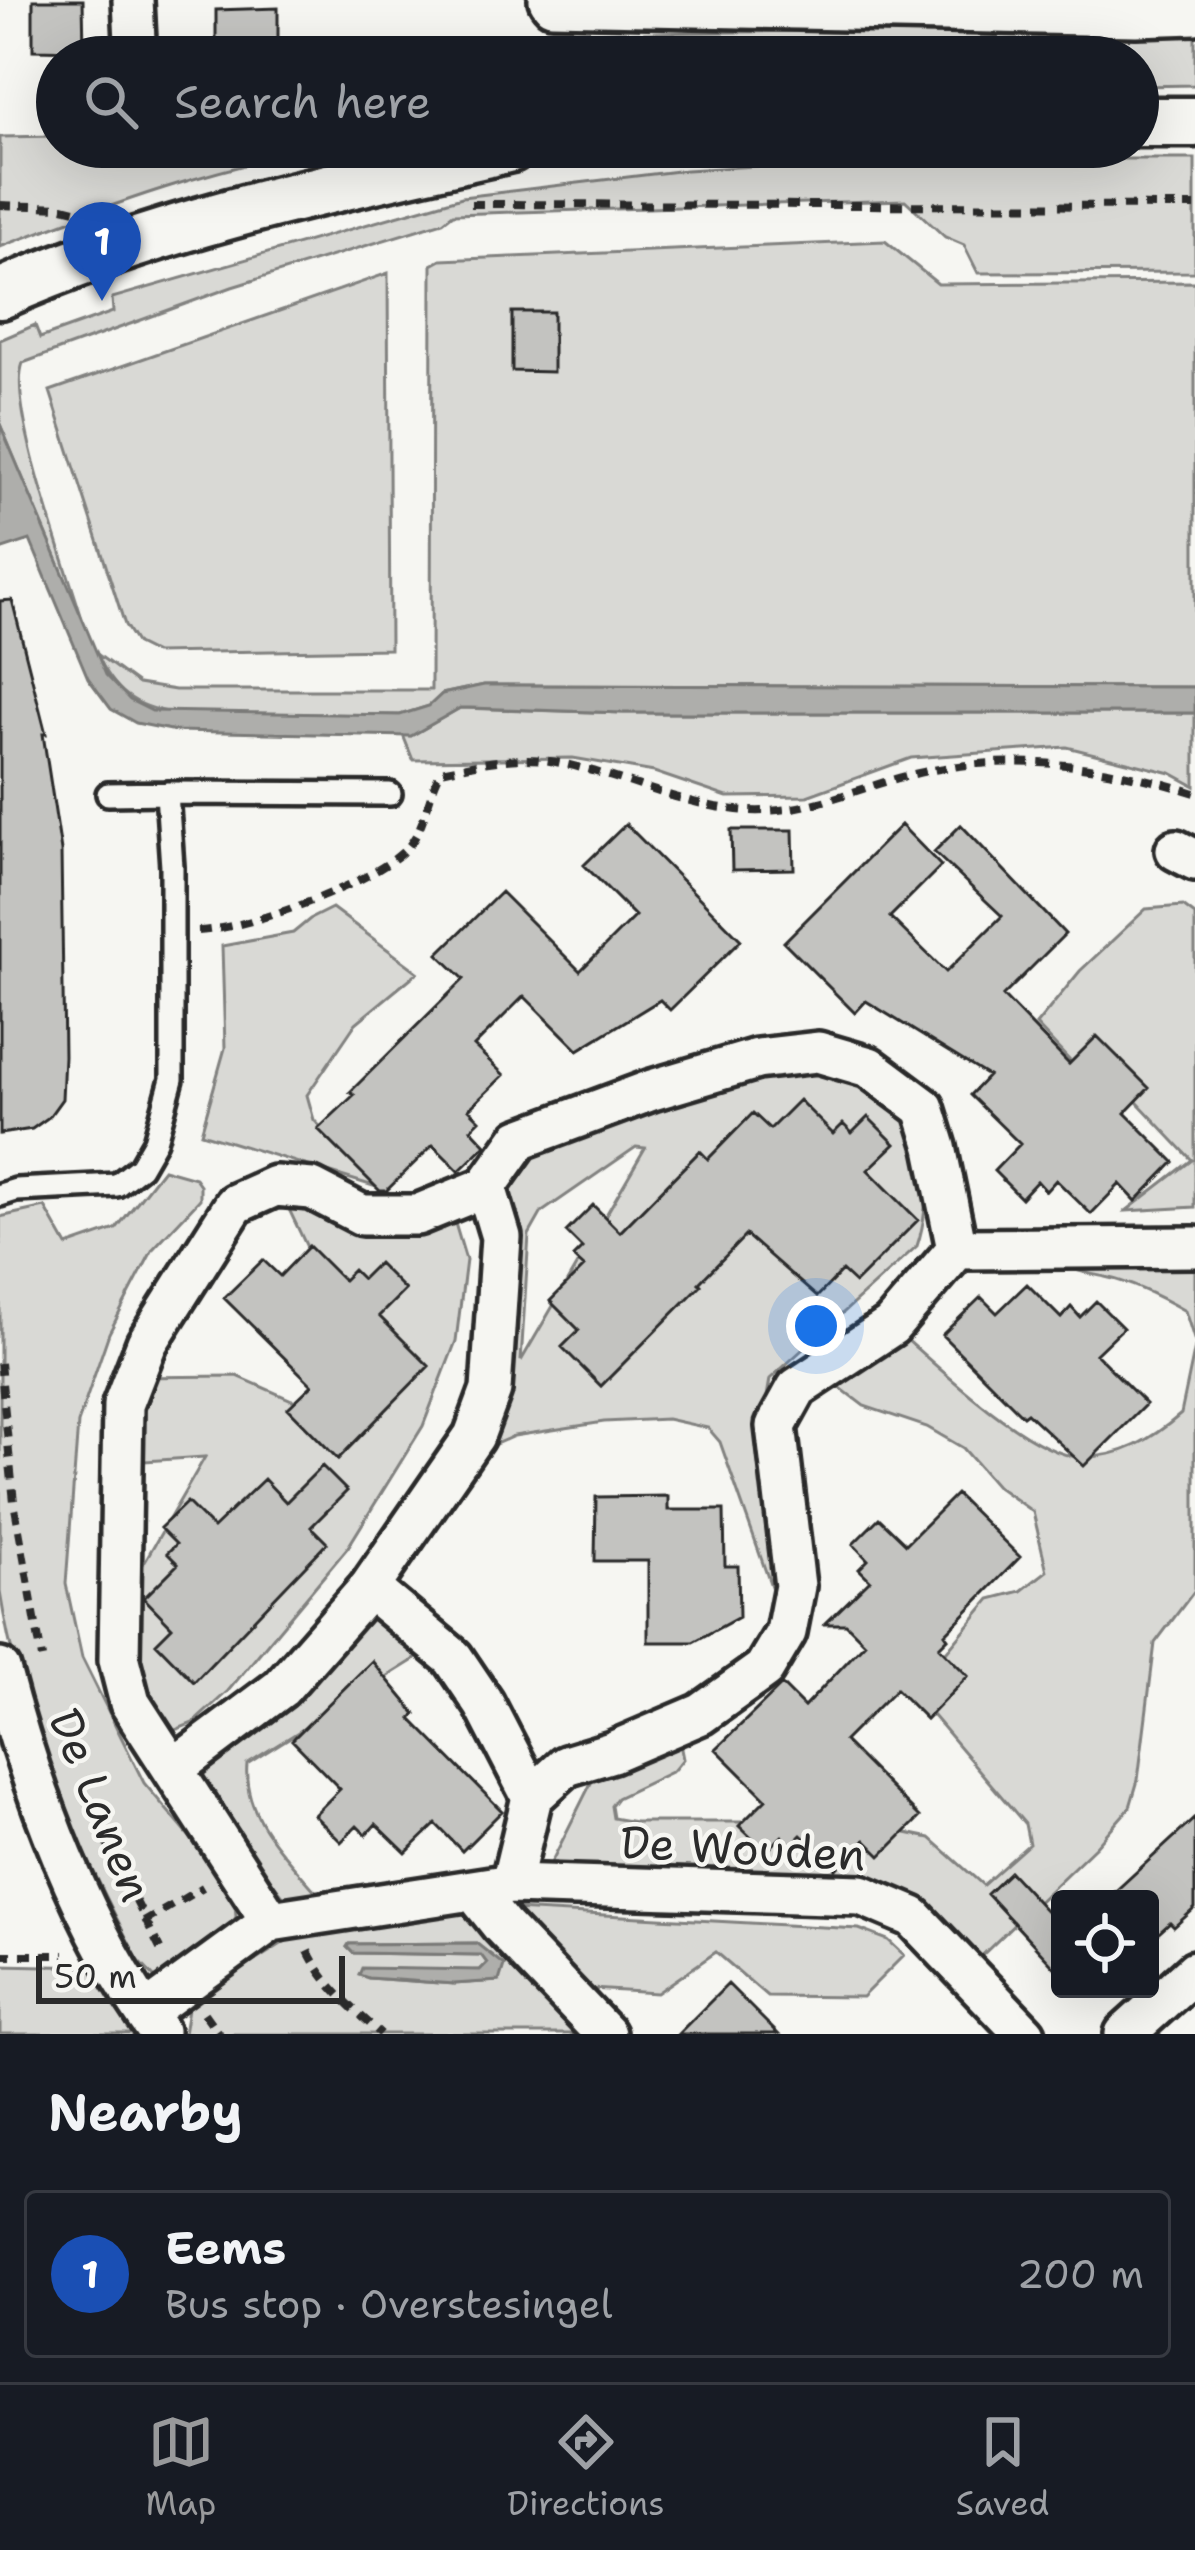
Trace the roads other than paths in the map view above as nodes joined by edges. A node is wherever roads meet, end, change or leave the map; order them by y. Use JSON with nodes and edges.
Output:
{"nodes":[{"id":1,"x":133,"y":0,"type":"edge"},
{"id":2,"x":550,"y":0,"type":"edge"},
{"id":3,"x":1136,"y":8,"type":"edge"},
{"id":4,"x":1195,"y":14,"type":"edge"},
{"id":5,"x":135,"y":36,"type":"edge"},
{"id":6,"x":1159,"y":122,"type":"edge"},
{"id":7,"x":1195,"y":122,"type":"edge"},
{"id":8,"x":417,"y":168,"type":"edge"},
{"id":9,"x":0,"y":294,"type":"edge"},
{"id":10,"x":167,"y":793,"type":"junction"},
{"id":11,"x":108,"y":794,"type":"dead end"},
{"id":12,"x":390,"y":794,"type":"dead end"},
{"id":13,"x":485,"y":1187,"type":"junction"},
{"id":14,"x":0,"y":1195,"type":"edge"},
{"id":15,"x":1195,"y":1247,"type":"edge"},
{"id":16,"x":957,"y":1249,"type":"junction"},
{"id":17,"x":369,"y":1588,"type":"junction"},
{"id":18,"x":0,"y":1669,"type":"edge"},
{"id":19,"x":173,"y":1769,"type":"junction"},
{"id":20,"x":532,"y":1797,"type":"junction"},
{"id":21,"x":493,"y":1888,"type":"junction"},
{"id":22,"x":281,"y":1919,"type":"junction"},
{"id":23,"x":1195,"y":1971,"type":"edge"},
{"id":24,"x":153,"y":2024,"type":"edge"},
{"id":25,"x":605,"y":2034,"type":"edge"},
{"id":26,"x":1025,"y":2034,"type":"edge"},
{"id":27,"x":1125,"y":2034,"type":"edge"}],
"edges":[{"from":1,"to":5,"type":"street"},
{"from":2,"to":3,"type":"street"},
{"from":3,"to":4,"type":"street"},
{"from":6,"to":7,"type":"street"},
{"from":8,"to":9,"type":"street"},
{"from":10,"to":11,"type":"lane"},
{"from":10,"to":12,"type":"lane"},
{"from":10,"to":14,"type":"lane"},
{"from":13,"to":16,"type":"street"},
{"from":13,"to":17,"type":"street"},
{"from":13,"to":19,"type":"street"},
{"from":15,"to":16,"type":"street"},
{"from":16,"to":20,"type":"street"},
{"from":17,"to":19,"type":"street"},
{"from":17,"to":20,"type":"street"},
{"from":18,"to":24,"type":"street","name":"De Lanen"},
{"from":19,"to":22,"type":"street"},
{"from":20,"to":21,"type":"street"},
{"from":21,"to":22,"type":"street","name":"De Wouden"},
{"from":21,"to":25,"type":"street"},
{"from":21,"to":26,"type":"street","name":"De Wouden"},
{"from":22,"to":24,"type":"street","name":"De Wouden"},
{"from":23,"to":27,"type":"street"}]}
